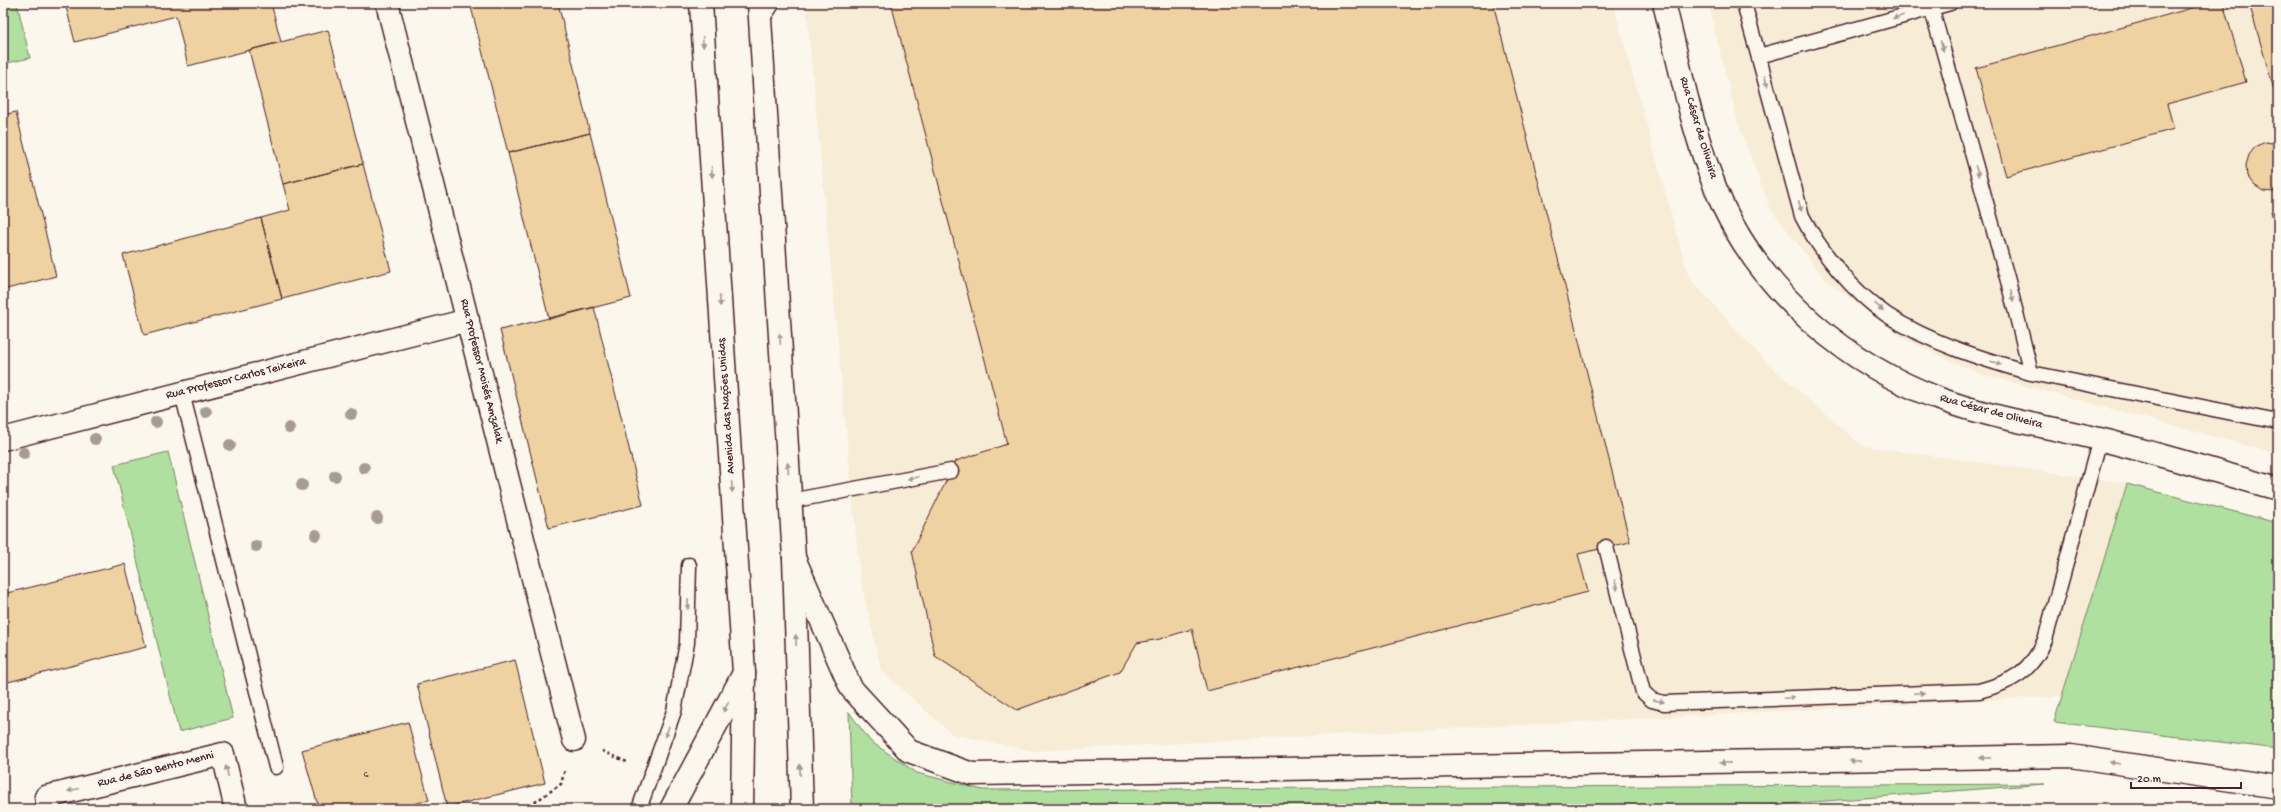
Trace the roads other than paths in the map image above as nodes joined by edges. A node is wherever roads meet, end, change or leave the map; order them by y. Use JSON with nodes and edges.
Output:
{"nodes":[{"id":1,"x":387,"y":3,"type":"edge"},
{"id":2,"x":701,"y":3,"type":"edge"},
{"id":3,"x":773,"y":3,"type":"edge"},
{"id":4,"x":1664,"y":3,"type":"edge"},
{"id":5,"x":1744,"y":3,"type":"edge"},
{"id":6,"x":1950,"y":3,"type":"edge"},
{"id":7,"x":1931,"y":6,"type":"edge"},
{"id":8,"x":760,"y":12,"type":"edge"},
{"id":9,"x":1759,"y":56,"type":"junction"},
{"id":10,"x":468,"y":320,"type":"junction"},
{"id":11,"x":2031,"y":373,"type":"junction"},
{"id":12,"x":182,"y":393,"type":"junction"},
{"id":13,"x":2278,"y":422,"type":"edge"},
{"id":14,"x":3,"y":439,"type":"edge"},
{"id":15,"x":2100,"y":440,"type":"junction"},
{"id":16,"x":951,"y":471,"type":"dead end"},
{"id":17,"x":2278,"y":489,"type":"edge"},
{"id":18,"x":790,"y":502,"type":"junction"},
{"id":19,"x":1606,"y":547,"type":"dead end"},
{"id":20,"x":794,"y":558,"type":"junction"},
{"id":21,"x":689,"y":565,"type":"dead end"},
{"id":22,"x":744,"y":673,"type":"junction"},
{"id":23,"x":574,"y":740,"type":"road end"},
{"id":24,"x":276,"y":767,"type":"dead end"},
{"id":25,"x":2278,"y":787,"type":"edge"},
{"id":26,"x":49,"y":809,"type":"edge"},
{"id":27,"x":236,"y":809,"type":"edge"},
{"id":28,"x":639,"y":809,"type":"edge"},
{"id":29,"x":671,"y":809,"type":"edge"},
{"id":30,"x":742,"y":809,"type":"edge"},
{"id":31,"x":802,"y":809,"type":"edge"}],
"edges":[{"from":1,"to":10,"type":"main road","name":"Rua Professor Moisés Amzalak"},
{"from":2,"to":22,"type":"main road","name":"Avenida das Nações Unidas","one_way":true},
{"from":3,"to":8,"type":"lane"},
{"from":4,"to":15,"type":"main road","name":"Rua César de Oliveira"},
{"from":5,"to":9,"type":"lane"},
{"from":6,"to":7,"type":"lane"},
{"from":7,"to":9,"type":"lane","one_way":true},
{"from":7,"to":11,"type":"lane","one_way":true},
{"from":18,"to":8,"type":"main road","one_way":true},
{"from":9,"to":11,"type":"lane","one_way":true},
{"from":10,"to":12,"type":"main road","name":"Rua Professor Carlos Teixeira"},
{"from":10,"to":23,"type":"main road","name":"Rua Professor Moisés Amzalak"},
{"from":11,"to":13,"type":"lane"},
{"from":12,"to":14,"type":"main road","name":"Rua Professor Carlos Teixeira"},
{"from":12,"to":24,"type":"lane"},
{"from":15,"to":17,"type":"main road","name":"Rua César de Oliveira"},
{"from":19,"to":15,"type":"lane","one_way":true},
{"from":16,"to":18,"type":"lane","one_way":true},
{"from":18,"to":20,"type":"main road"},
{"from":25,"to":20,"type":"main road","one_way":true},
{"from":31,"to":20,"type":"main road","one_way":true},
{"from":21,"to":28,"type":"lane","one_way":true},
{"from":22,"to":29,"type":"main road","one_way":true},
{"from":22,"to":30,"type":"main road","name":"Avenida das Nações Unidas"},
{"from":27,"to":26,"type":"main road","name":"Rua de São Bento Menni","one_way":true}]}
